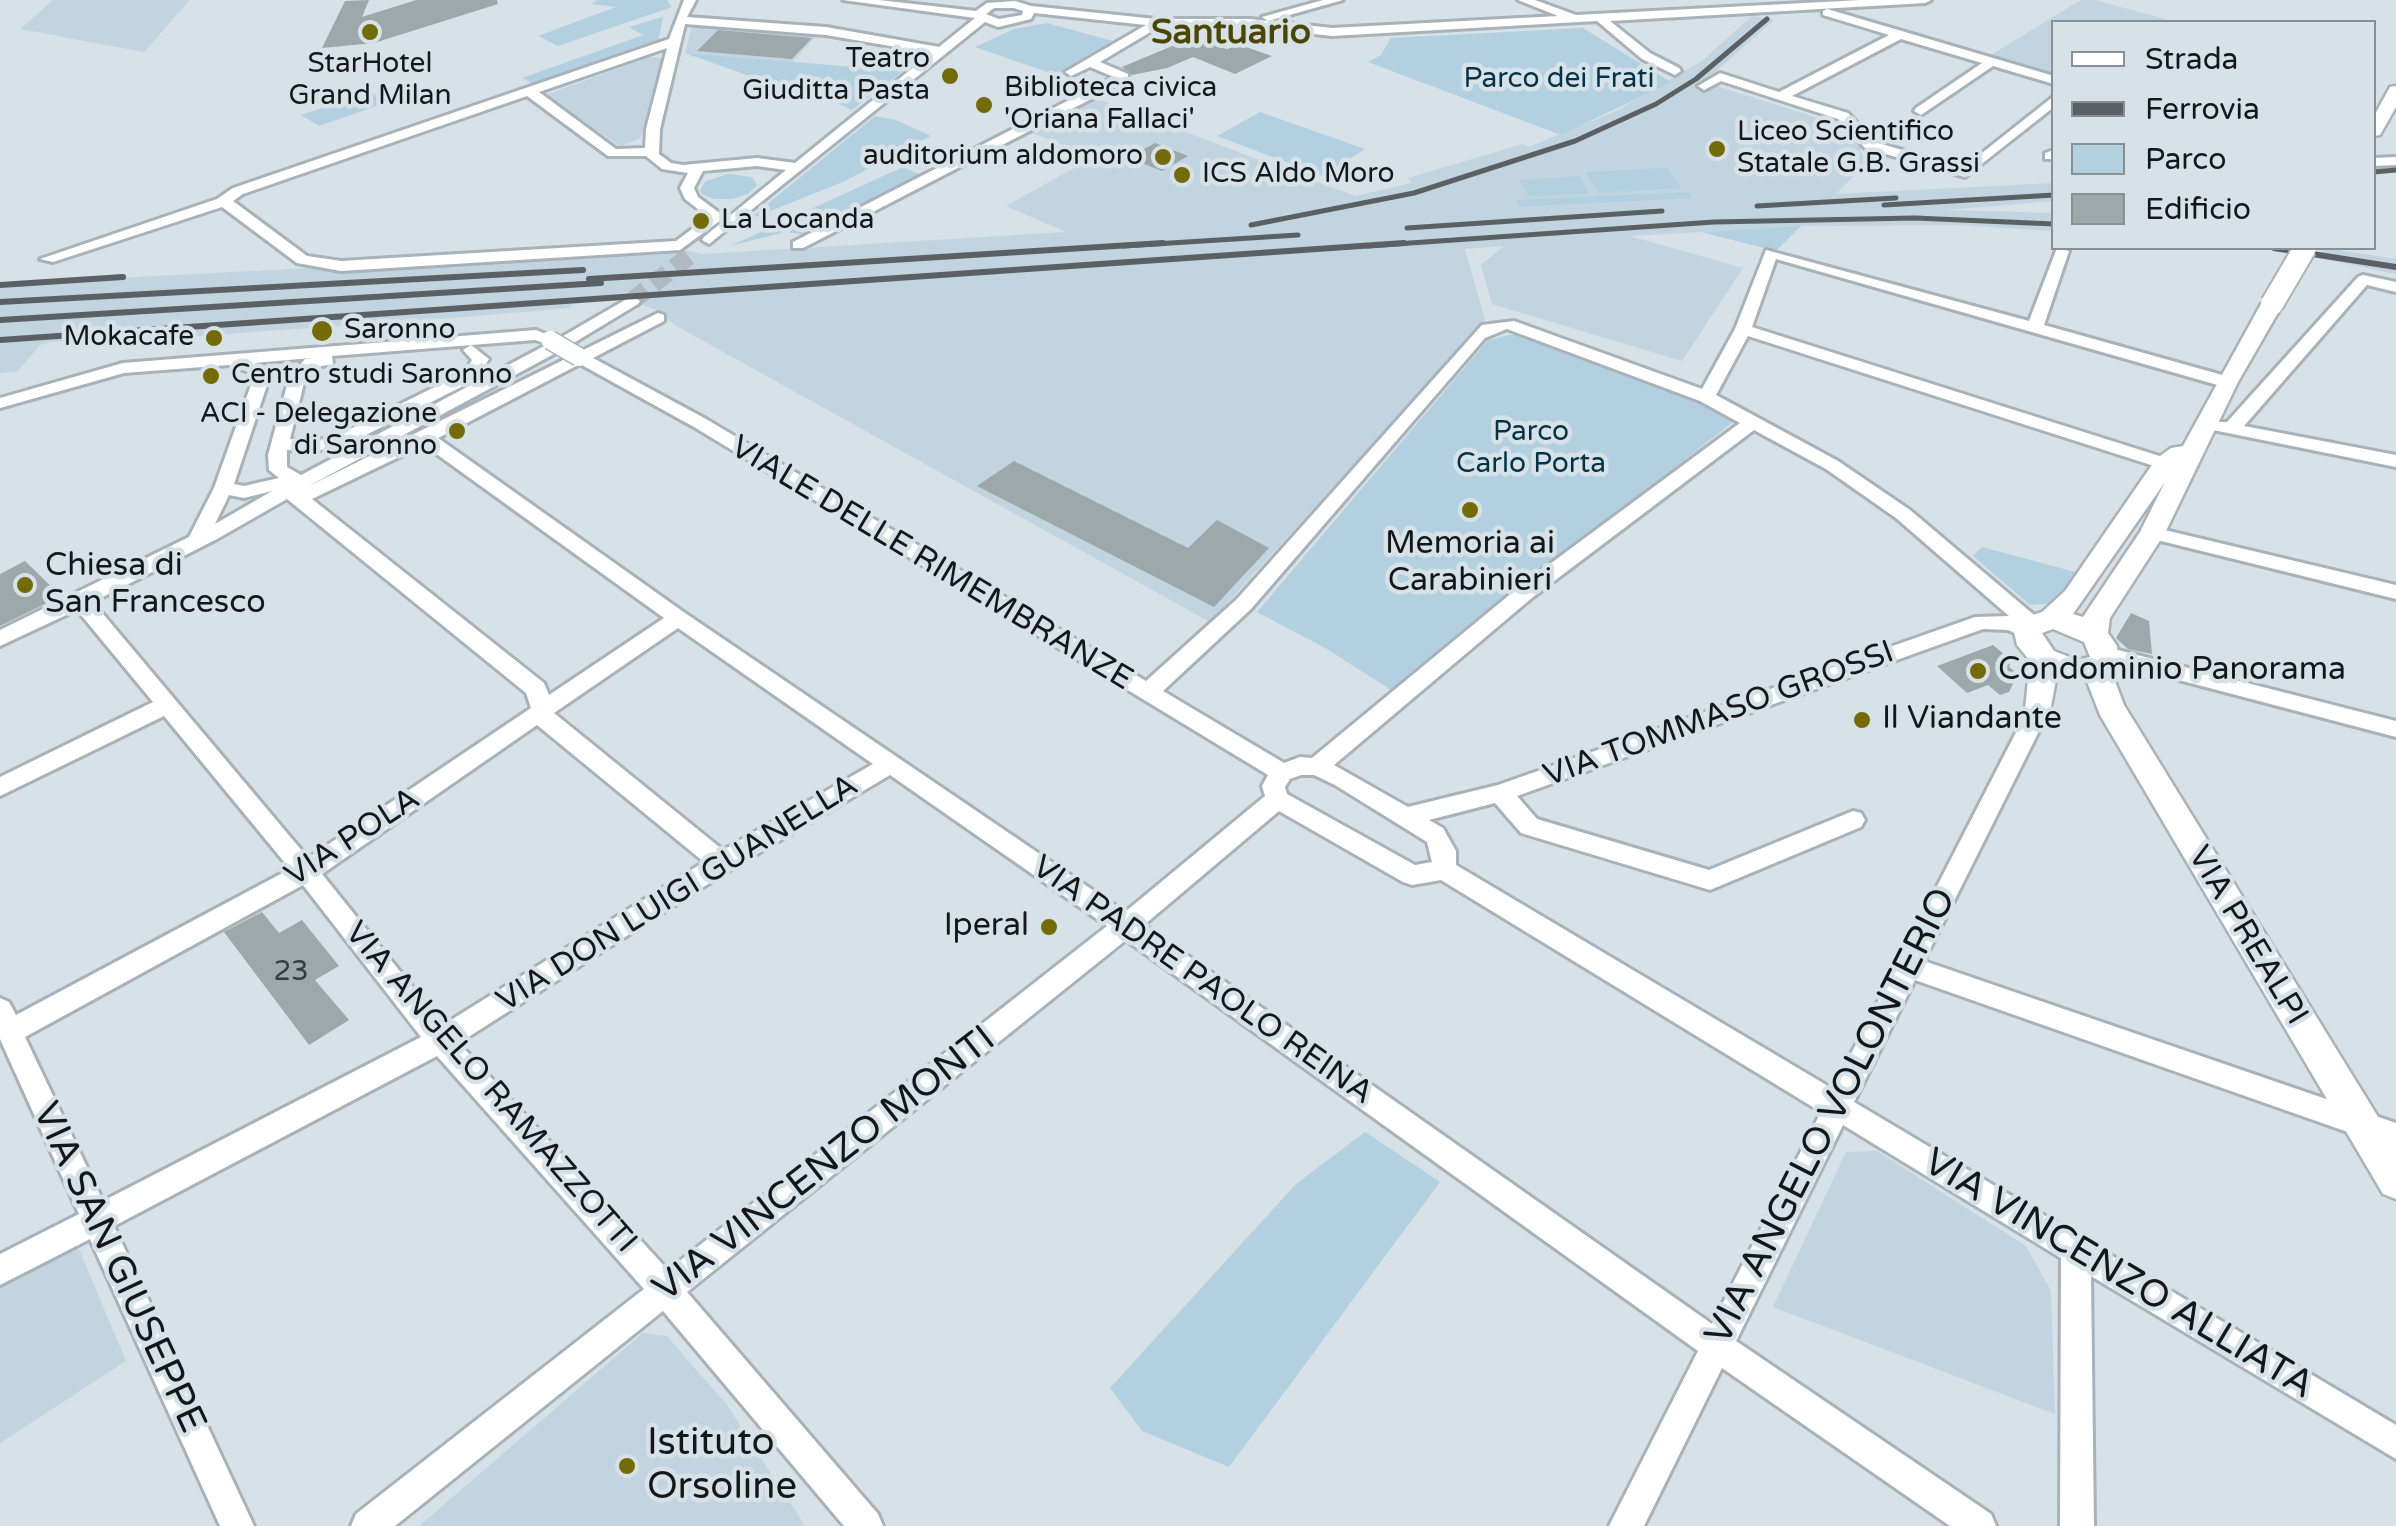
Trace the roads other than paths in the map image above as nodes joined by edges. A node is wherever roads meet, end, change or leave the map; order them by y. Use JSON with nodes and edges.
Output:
{"nodes":[{"id":1,"x":690,"y":0,"type":"edge"},
{"id":2,"x":848,"y":0,"type":"edge"},
{"id":3,"x":886,"y":0,"type":"edge"},
{"id":4,"x":1338,"y":0,"type":"edge"},
{"id":5,"x":1524,"y":0,"type":"edge"},
{"id":6,"x":1758,"y":0,"type":"edge"},
{"id":7,"x":1924,"y":0,"type":"edge"},
{"id":8,"x":673,"y":1,"type":"edge"},
{"id":9,"x":1889,"y":1,"type":"edge"},
{"id":10,"x":936,"y":2,"type":"edge"},
{"id":11,"x":1004,"y":2,"type":"edge"},
{"id":12,"x":1028,"y":5,"type":"edge"},
{"id":13,"x":1316,"y":7,"type":"junction"},
{"id":14,"x":1740,"y":11,"type":"junction"},
{"id":15,"x":1842,"y":11,"type":"junction"},
{"id":16,"x":982,"y":13,"type":"junction"},
{"id":17,"x":681,"y":19,"type":"junction"},
{"id":18,"x":1601,"y":19,"type":"junction"},
{"id":19,"x":1110,"y":20,"type":"junction"},
{"id":20,"x":1579,"y":20,"type":"junction"},
{"id":21,"x":1016,"y":22,"type":"junction"},
{"id":22,"x":1237,"y":22,"type":"junction"},
{"id":23,"x":1156,"y":23,"type":"junction"},
{"id":24,"x":1319,"y":32,"type":"junction"},
{"id":25,"x":1900,"y":34,"type":"junction"},
{"id":26,"x":675,"y":41,"type":"junction"},
{"id":27,"x":946,"y":51,"type":"junction"},
{"id":28,"x":1090,"y":62,"type":"junction"},
{"id":29,"x":1991,"y":62,"type":"junction"},
{"id":30,"x":1674,"y":71,"type":"dead end"},
{"id":31,"x":1071,"y":72,"type":"dead end"},
{"id":32,"x":2051,"y":79,"type":"edge"},
{"id":33,"x":1704,"y":86,"type":"dead end"},
{"id":34,"x":530,"y":92,"type":"junction"},
{"id":35,"x":1781,"y":96,"type":"junction"},
{"id":36,"x":2392,"y":98,"type":"edge"},
{"id":37,"x":2051,"y":102,"type":"edge"},
{"id":38,"x":1922,"y":110,"type":"dead end"},
{"id":39,"x":2376,"y":126,"type":"edge"},
{"id":40,"x":650,"y":152,"type":"junction"},
{"id":41,"x":727,"y":166,"type":"junction"},
{"id":42,"x":799,"y":168,"type":"junction"},
{"id":43,"x":698,"y":170,"type":"junction"},
{"id":44,"x":776,"y":186,"type":"junction"},
{"id":45,"x":222,"y":202,"type":"junction"},
{"id":46,"x":798,"y":245,"type":"dead end"},
{"id":47,"x":687,"y":248,"type":"junction"},
{"id":48,"x":2304,"y":250,"type":"edge"},
{"id":49,"x":2061,"y":251,"type":"dead end"},
{"id":50,"x":48,"y":259,"type":"dead end"},
{"id":51,"x":2396,"y":287,"type":"edge"},
{"id":52,"x":632,"y":301,"type":"tunnel mouth"},
{"id":53,"x":658,"y":318,"type":"dead end"},
{"id":54,"x":2035,"y":328,"type":"junction"},
{"id":55,"x":1742,"y":329,"type":"junction"},
{"id":56,"x":550,"y":340,"type":"junction"},
{"id":57,"x":471,"y":350,"type":"junction"},
{"id":58,"x":580,"y":358,"type":"junction"},
{"id":59,"x":230,"y":359,"type":"junction"},
{"id":60,"x":2227,"y":382,"type":"junction"},
{"id":61,"x":1706,"y":396,"type":"junction"},
{"id":62,"x":0,"y":403,"type":"edge"},
{"id":63,"x":1754,"y":421,"type":"junction"},
{"id":64,"x":2232,"y":428,"type":"junction"},
{"id":65,"x":2202,"y":431,"type":"junction"},
{"id":66,"x":424,"y":437,"type":"junction"},
{"id":67,"x":280,"y":444,"type":"junction"},
{"id":68,"x":2396,"y":461,"type":"edge"},
{"id":69,"x":2173,"y":467,"type":"junction"},
{"id":70,"x":324,"y":469,"type":"junction"},
{"id":71,"x":224,"y":488,"type":"junction"},
{"id":72,"x":296,"y":488,"type":"junction"},
{"id":73,"x":2152,"y":533,"type":"junction"},
{"id":74,"x":204,"y":538,"type":"junction"},
{"id":75,"x":2396,"y":592,"type":"edge"},
{"id":76,"x":80,"y":600,"type":"junction"},
{"id":77,"x":678,"y":618,"type":"junction"},
{"id":78,"x":2038,"y":625,"type":"junction"},
{"id":79,"x":0,"y":639,"type":"edge"},
{"id":80,"x":2083,"y":663,"type":"junction"},
{"id":81,"x":1146,"y":694,"type":"junction"},
{"id":82,"x":167,"y":705,"type":"junction"},
{"id":83,"x":2039,"y":708,"type":"joint"},
{"id":84,"x":540,"y":713,"type":"junction"},
{"id":85,"x":2396,"y":729,"type":"edge"},
{"id":86,"x":891,"y":764,"type":"junction"},
{"id":87,"x":1317,"y":767,"type":"junction"},
{"id":88,"x":0,"y":786,"type":"edge"},
{"id":89,"x":1279,"y":786,"type":"junction"},
{"id":90,"x":1500,"y":793,"type":"junction"},
{"id":91,"x":1408,"y":816,"type":"junction"},
{"id":92,"x":1853,"y":820,"type":"dead end"},
{"id":93,"x":722,"y":863,"type":"junction"},
{"id":94,"x":1444,"y":870,"type":"junction"},
{"id":95,"x":306,"y":872,"type":"junction"},
{"id":96,"x":1126,"y":926,"type":"junction"},
{"id":97,"x":1909,"y":967,"type":"junction"},
{"id":98,"x":5,"y":1020,"type":"edge"},
{"id":99,"x":440,"y":1040,"type":"junction"},
{"id":100,"x":1840,"y":1108,"type":"junction"},
{"id":101,"x":2358,"y":1121,"type":"junction"},
{"id":102,"x":2396,"y":1136,"type":"edge"},
{"id":103,"x":2396,"y":1180,"type":"edge"},
{"id":104,"x":95,"y":1222,"type":"junction"},
{"id":105,"x":2076,"y":1250,"type":"junction"},
{"id":106,"x":0,"y":1270,"type":"edge"},
{"id":107,"x":666,"y":1291,"type":"junction"},
{"id":108,"x":1715,"y":1345,"type":"junction"},
{"id":109,"x":2396,"y":1443,"type":"edge"},
{"id":110,"x":237,"y":1526,"type":"edge"},
{"id":111,"x":368,"y":1526,"type":"edge"},
{"id":112,"x":866,"y":1526,"type":"edge"},
{"id":113,"x":1626,"y":1526,"type":"edge"},
{"id":114,"x":1979,"y":1526,"type":"edge"},
{"id":115,"x":2078,"y":1526,"type":"edge"}],
"edges":[{"from":1,"to":17,"type":"street"},
{"from":2,"to":16,"type":"street"},
{"from":3,"to":10,"type":"street"},
{"from":4,"to":13,"type":"street"},
{"from":5,"to":20,"type":"street"},
{"from":6,"to":14,"type":"street"},
{"from":7,"to":9,"type":"street"},
{"from":8,"to":17,"type":"street"},
{"from":9,"to":15,"type":"street"},
{"from":10,"to":16,"type":"street"},
{"from":11,"to":12,"type":"street"},
{"from":11,"to":16,"type":"street"},
{"from":12,"to":19,"type":"street"},
{"from":12,"to":21,"type":"street"},
{"from":13,"to":22,"type":"street"},
{"from":13,"to":24,"type":"street"},
{"from":14,"to":15,"type":"street"},
{"from":14,"to":18,"type":"street"},
{"from":15,"to":25,"type":"street"},
{"from":16,"to":21,"type":"street"},
{"from":16,"to":27,"type":"street"},
{"from":17,"to":26,"type":"street"},
{"from":17,"to":27,"type":"street"},
{"from":18,"to":20,"type":"street"},
{"from":18,"to":30,"type":"street"},
{"from":19,"to":21,"type":"street"},
{"from":19,"to":23,"type":"street"},
{"from":20,"to":24,"type":"street"},
{"from":21,"to":27,"type":"street"},
{"from":22,"to":23,"type":"street"},
{"from":22,"to":24,"type":"street"},
{"from":23,"to":28,"type":"street"},
{"from":25,"to":29,"type":"street"},
{"from":25,"to":35,"type":"street"},
{"from":26,"to":34,"type":"street"},
{"from":26,"to":40,"type":"street"},
{"from":27,"to":42,"type":"street"},
{"from":28,"to":31,"type":"street"},
{"from":28,"to":46,"type":"street"},
{"from":29,"to":32,"type":"street"},
{"from":29,"to":38,"type":"street"},
{"from":33,"to":35,"type":"street"},
{"from":34,"to":40,"type":"street"},
{"from":34,"to":45,"type":"street"},
{"from":35,"to":37,"type":"street"},
{"from":36,"to":39,"type":"street"},
{"from":40,"to":43,"type":"street"},
{"from":41,"to":42,"type":"street"},
{"from":41,"to":43,"type":"street"},
{"from":41,"to":44,"type":"street"},
{"from":42,"to":44,"type":"street"},
{"from":43,"to":47,"type":"street"},
{"from":44,"to":47,"type":"street"},
{"from":45,"to":47,"type":"street"},
{"from":45,"to":50,"type":"street"},
{"from":48,"to":60,"type":"street","name":"VIA ANGELO VOLONTERIO","bridge":true},
{"from":49,"to":54,"type":"street"},
{"from":51,"to":64,"type":"street"},
{"from":52,"to":70,"type":"street"},
{"from":53,"to":58,"type":"street"},
{"from":54,"to":55,"type":"street"},
{"from":54,"to":60,"type":"street"},
{"from":55,"to":61,"type":"street"},
{"from":55,"to":69,"type":"street"},
{"from":56,"to":57,"type":"street"},
{"from":56,"to":58,"type":"street","name":"VIALE DELLE RIMEMBRANZE","bridge":true},
{"from":56,"to":59,"type":"street"},
{"from":57,"to":67,"type":"street"},
{"from":57,"to":67,"type":"street"},
{"from":58,"to":66,"type":"street"},
{"from":58,"to":81,"type":"street","name":"VIALE DELLE RIMEMBRANZE"},
{"from":59,"to":62,"type":"street"},
{"from":59,"to":71,"type":"street"},
{"from":60,"to":65,"type":"street","name":"VIA ANGELO VOLONTERIO"},
{"from":61,"to":63,"type":"street"},
{"from":61,"to":81,"type":"street"},
{"from":63,"to":78,"type":"street"},
{"from":63,"to":87,"type":"street"},
{"from":64,"to":65,"type":"street"},
{"from":64,"to":68,"type":"street"},
{"from":65,"to":69,"type":"street","name":"VIA ANGELO VOLONTERIO"},
{"from":66,"to":72,"type":"street"},
{"from":66,"to":77,"type":"street","name":"VIA PADRE PAOLO REINA"},
{"from":67,"to":72,"type":"street"},
{"from":69,"to":73,"type":"street","name":"VIA ANGELO VOLONTERIO"},
{"from":69,"to":78,"type":"street","name":"VIA ANGELO VOLONTERIO"},
{"from":70,"to":72,"type":"street"},
{"from":70,"to":74,"type":"street"},
{"from":71,"to":72,"type":"street"},
{"from":71,"to":74,"type":"street"},
{"from":72,"to":74,"type":"street"},
{"from":72,"to":84,"type":"street"},
{"from":73,"to":75,"type":"street"},
{"from":73,"to":80,"type":"street","name":"VIA ANGELO VOLONTERIO"},
{"from":74,"to":76,"type":"street"},
{"from":76,"to":79,"type":"street"},
{"from":76,"to":82,"type":"street","name":"VIA ANGELO RAMAZZOTTI"},
{"from":77,"to":84,"type":"street","name":"VIA POLA"},
{"from":77,"to":86,"type":"street","name":"VIA PADRE PAOLO REINA"},
{"from":78,"to":80,"type":"street"},
{"from":78,"to":80,"type":"street","name":"VIA PREALPI"},
{"from":78,"to":90,"type":"street","name":"VIA TOMMASO GROSSI"},
{"from":80,"to":83,"type":"street","name":"VIA ANGELO VOLONTERIO"},
{"from":80,"to":85,"type":"street"},
{"from":80,"to":101,"type":"street","name":"VIA PREALPI"},
{"from":81,"to":89,"type":"street","name":"VIALE DELLE RIMEMBRANZE"},
{"from":82,"to":88,"type":"street"},
{"from":82,"to":95,"type":"street","name":"VIA ANGELO RAMAZZOTTI"},
{"from":83,"to":97,"type":"street","name":"VIA ANGELO VOLONTERIO"},
{"from":84,"to":93,"type":"street"},
{"from":84,"to":95,"type":"street","name":"VIA POLA"},
{"from":86,"to":93,"type":"street","name":"VIA DON LUIGI GUANELLA"},
{"from":86,"to":96,"type":"street","name":"VIA PADRE PAOLO REINA"},
{"from":87,"to":89,"type":"street"},
{"from":87,"to":91,"type":"street"},
{"from":89,"to":94,"type":"street","name":"VIALE DELLE RIMEMBRANZE"},
{"from":89,"to":96,"type":"street","name":"VIA VINCENZO MONTI"},
{"from":90,"to":91,"type":"street","name":"VIA TOMMASO GROSSI"},
{"from":90,"to":92,"type":"street"},
{"from":91,"to":94,"type":"street"},
{"from":93,"to":99,"type":"street","name":"VIA DON LUIGI GUANELLA"},
{"from":94,"to":100,"type":"street","name":"VIA VINCENZO ALLIATA"},
{"from":95,"to":98,"type":"street","name":"VIA POLA"},
{"from":95,"to":99,"type":"street","name":"VIA ANGELO RAMAZZOTTI"},
{"from":96,"to":107,"type":"street","name":"VIA VINCENZO MONTI"},
{"from":96,"to":108,"type":"street","name":"VIA PADRE PAOLO REINA"},
{"from":97,"to":100,"type":"street","name":"VIA ANGELO VOLONTERIO"},
{"from":97,"to":101,"type":"street"},
{"from":98,"to":104,"type":"street","name":"VIA SAN GIUSEPPE"},
{"from":99,"to":104,"type":"street","name":"VIA DON LUIGI GUANELLA"},
{"from":99,"to":107,"type":"street","name":"VIA ANGELO RAMAZZOTTI"},
{"from":100,"to":105,"type":"street","name":"VIA VINCENZO ALLIATA"},
{"from":100,"to":108,"type":"street","name":"VIA ANGELO VOLONTERIO"},
{"from":101,"to":102,"type":"street"},
{"from":101,"to":103,"type":"street","name":"VIA PREALPI"},
{"from":104,"to":106,"type":"street","name":"VIA DON LUIGI GUANELLA"},
{"from":104,"to":110,"type":"street","name":"VIA SAN GIUSEPPE"},
{"from":105,"to":109,"type":"street","name":"VIA VINCENZO ALLIATA"},
{"from":105,"to":115,"type":"street"},
{"from":107,"to":111,"type":"street","name":"VIA VINCENZO MONTI"},
{"from":107,"to":112,"type":"street","name":"VIA ANGELO RAMAZZOTTI"},
{"from":108,"to":113,"type":"street","name":"VIA ANGELO VOLONTERIO"},
{"from":108,"to":114,"type":"street","name":"VIA PADRE PAOLO REINA"}]}
